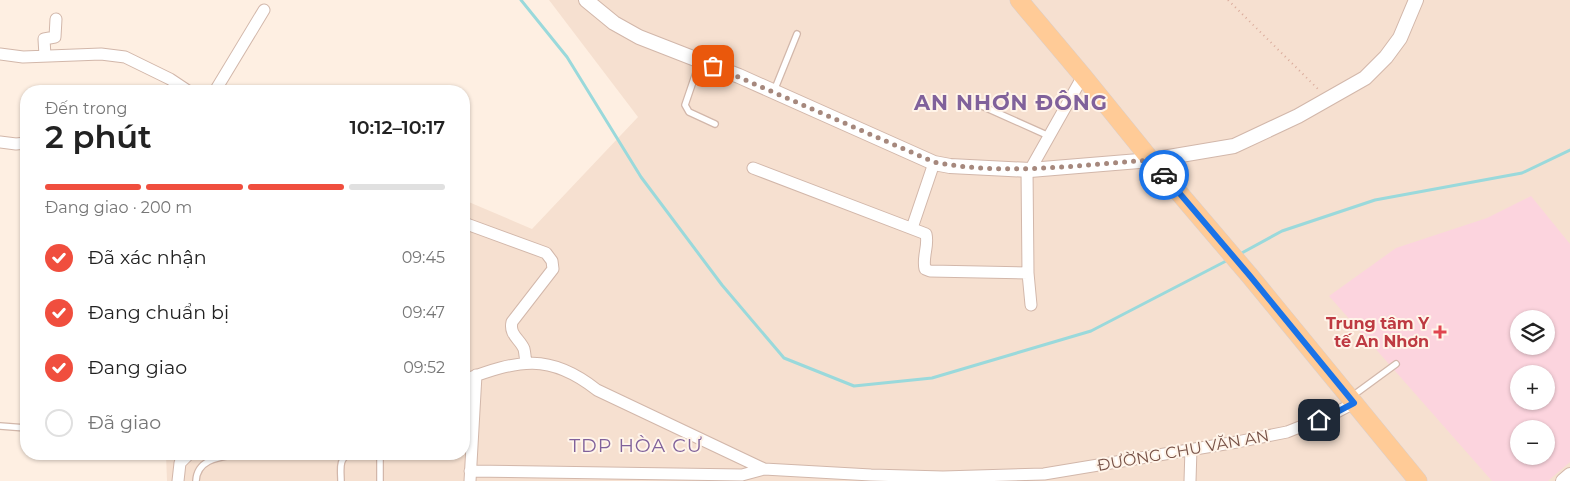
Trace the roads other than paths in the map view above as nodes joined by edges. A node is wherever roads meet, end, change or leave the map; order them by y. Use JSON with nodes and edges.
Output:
{"nodes":[{"id":1,"x":586,"y":0,"type":"edge"},
{"id":2,"x":1019,"y":0,"type":"edge"},
{"id":3,"x":1416,"y":0,"type":"edge"},
{"id":4,"x":264,"y":10,"type":"dead end"},
{"id":5,"x":56,"y":19,"type":"dead end"},
{"id":6,"x":797,"y":34,"type":"dead end"},
{"id":7,"x":0,"y":54,"type":"edge"},
{"id":8,"x":45,"y":56,"type":"junction"},
{"id":9,"x":700,"y":61,"type":"junction"},
{"id":10,"x":1083,"y":76,"type":"junction"},
{"id":11,"x":179,"y":85,"type":"edge"},
{"id":12,"x":219,"y":85,"type":"edge"},
{"id":13,"x":774,"y":91,"type":"junction"},
{"id":14,"x":982,"y":106,"type":"dead end"},
{"id":15,"x":715,"y":124,"type":"dead end"},
{"id":16,"x":1049,"y":136,"type":"junction"},
{"id":17,"x":0,"y":142,"type":"edge"},
{"id":18,"x":20,"y":144,"type":"edge"},
{"id":19,"x":1151,"y":160,"type":"junction"},
{"id":20,"x":934,"y":162,"type":"junction"},
{"id":21,"x":753,"y":168,"type":"dead end"},
{"id":22,"x":1028,"y":169,"type":"junction"},
{"id":23,"x":470,"y":226,"type":"edge"},
{"id":24,"x":912,"y":228,"type":"junction"},
{"id":25,"x":1028,"y":273,"type":"junction"},
{"id":26,"x":1031,"y":305,"type":"dead end"},
{"id":27,"x":526,"y":362,"type":"junction"},
{"id":28,"x":1396,"y":364,"type":"dead end"},
{"id":29,"x":476,"y":375,"type":"junction"},
{"id":30,"x":470,"y":378,"type":"edge"},
{"id":31,"x":1351,"y":400,"type":"junction"},
{"id":32,"x":0,"y":426,"type":"edge"},
{"id":33,"x":20,"y":428,"type":"edge"},
{"id":34,"x":1191,"y":449,"type":"junction"},
{"id":35,"x":182,"y":460,"type":"edge"},
{"id":36,"x":214,"y":460,"type":"edge"},
{"id":37,"x":341,"y":460,"type":"edge"},
{"id":38,"x":380,"y":460,"type":"edge"},
{"id":39,"x":764,"y":469,"type":"junction"},
{"id":40,"x":1570,"y":474,"type":"edge"},
{"id":41,"x":470,"y":476,"type":"edge"},
{"id":42,"x":790,"y":476,"type":"edge"},
{"id":43,"x":1044,"y":478,"type":"edge"},
{"id":44,"x":178,"y":481,"type":"edge"},
{"id":45,"x":196,"y":481,"type":"edge"},
{"id":46,"x":341,"y":481,"type":"edge"},
{"id":47,"x":380,"y":481,"type":"edge"},
{"id":48,"x":1190,"y":481,"type":"edge"},
{"id":49,"x":1418,"y":481,"type":"edge"},
{"id":50,"x":1563,"y":481,"type":"edge"}],
"edges":[{"from":1,"to":9,"type":"street"},
{"from":2,"to":10,"type":"main road"},
{"from":3,"to":19,"type":"street"},
{"from":4,"to":12,"type":"street"},
{"from":5,"to":8,"type":"street"},
{"from":6,"to":13,"type":"lane"},
{"from":7,"to":8,"type":"street"},
{"from":8,"to":11,"type":"street"},
{"from":9,"to":13,"type":"street"},
{"from":9,"to":15,"type":"lane"},
{"from":10,"to":16,"type":"street"},
{"from":10,"to":19,"type":"main road"},
{"from":13,"to":20,"type":"street"},
{"from":14,"to":16,"type":"lane"},
{"from":16,"to":22,"type":"street"},
{"from":17,"to":18,"type":"street"},
{"from":19,"to":22,"type":"street"},
{"from":19,"to":31,"type":"main road"},
{"from":20,"to":22,"type":"street"},
{"from":20,"to":24,"type":"street"},
{"from":21,"to":24,"type":"street"},
{"from":22,"to":25,"type":"street"},
{"from":23,"to":27,"type":"street"},
{"from":24,"to":25,"type":"street"},
{"from":25,"to":26,"type":"street"},
{"from":27,"to":29,"type":"street","name":"ĐƯỜNG CHU VĂN AN"},
{"from":27,"to":39,"type":"street","name":"ĐƯỜNG CHU VĂN AN"},
{"from":28,"to":31,"type":"lane"},
{"from":29,"to":30,"type":"street","name":"ĐƯỜNG CHU VĂN AN"},
{"from":29,"to":41,"type":"street"},
{"from":31,"to":34,"type":"street","name":"ĐƯỜNG CHU VĂN AN"},
{"from":31,"to":49,"type":"main road"},
{"from":32,"to":33,"type":"lane"},
{"from":34,"to":43,"type":"street","name":"ĐƯỜNG CHU VĂN AN"},
{"from":34,"to":48,"type":"street"},
{"from":35,"to":44,"type":"street"},
{"from":36,"to":45,"type":"lane"},
{"from":37,"to":46,"type":"lane"},
{"from":38,"to":47,"type":"lane"},
{"from":39,"to":41,"type":"street"},
{"from":39,"to":42,"type":"street","name":"ĐƯỜNG CHU VĂN AN"},
{"from":40,"to":50,"type":"street"},
{"from":42,"to":43,"type":"street","name":"ĐƯỜNG CHU VĂN AN"}]}
